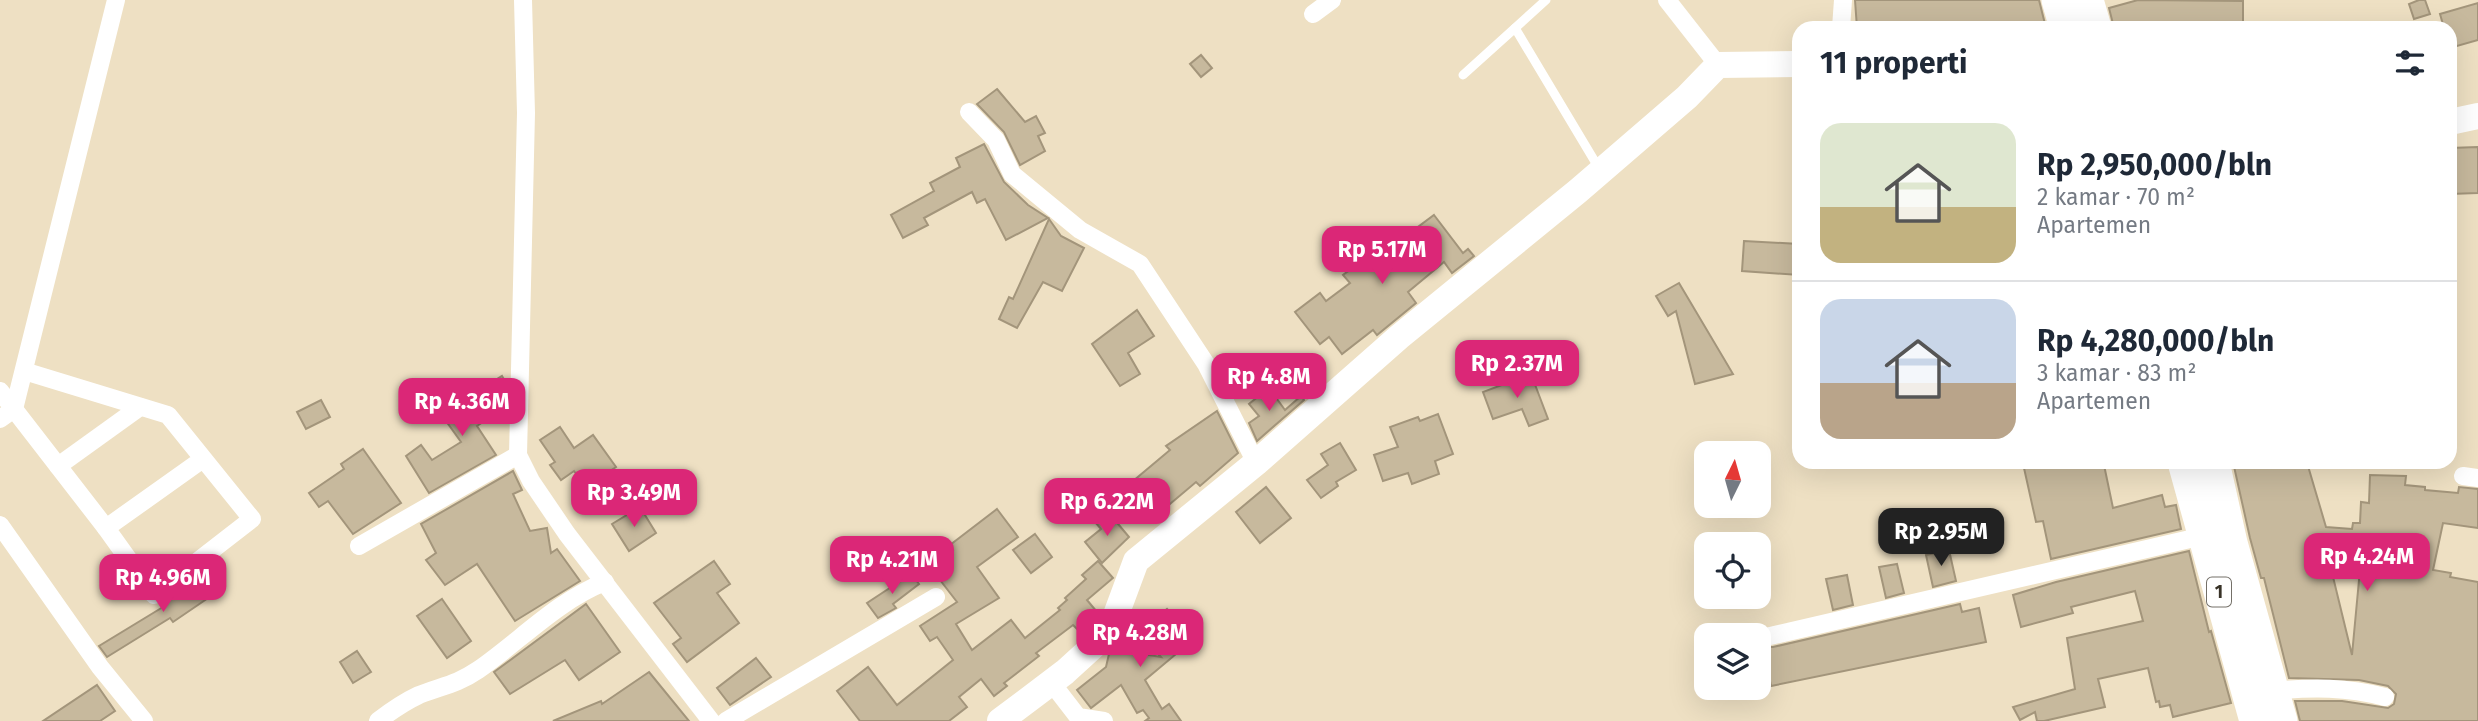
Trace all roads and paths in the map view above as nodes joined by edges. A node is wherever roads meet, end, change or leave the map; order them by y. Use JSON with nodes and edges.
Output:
{"nodes":[{"id":1,"x":116,"y":0,"type":"edge"},
{"id":2,"x":523,"y":0,"type":"edge"},
{"id":3,"x":1332,"y":0,"type":"edge"},
{"id":4,"x":1546,"y":0,"type":"edge"},
{"id":5,"x":1667,"y":0,"type":"edge"},
{"id":6,"x":1843,"y":0,"type":"edge"},
{"id":7,"x":2059,"y":0,"type":"edge"},
{"id":8,"x":2087,"y":0,"type":"edge"},
{"id":9,"x":1313,"y":14,"type":"dead end"},
{"id":10,"x":1842,"y":21,"type":"edge"},
{"id":11,"x":2064,"y":21,"type":"edge"},
{"id":12,"x":2093,"y":21,"type":"edge"},
{"id":13,"x":1516,"y":28,"type":"junction"},
{"id":14,"x":1792,"y":64,"type":"edge"},
{"id":15,"x":1718,"y":65,"type":"junction"},
{"id":16,"x":1463,"y":75,"type":"dead end"},
{"id":17,"x":969,"y":112,"type":"dead end"},
{"id":18,"x":2478,"y":116,"type":"edge"},
{"id":19,"x":2457,"y":120,"type":"edge"},
{"id":20,"x":1601,"y":171,"type":"junction"},
{"id":21,"x":24,"y":371,"type":"junction"},
{"id":22,"x":0,"y":391,"type":"edge"},
{"id":23,"x":140,"y":407,"type":"junction"},
{"id":24,"x":7,"y":414,"type":"edge"},
{"id":25,"x":518,"y":455,"type":"junction"},
{"id":26,"x":203,"y":459,"type":"junction"},
{"id":27,"x":1256,"y":463,"type":"junction"},
{"id":28,"x":58,"y":466,"type":"junction"},
{"id":29,"x":2186,"y":469,"type":"edge"},
{"id":30,"x":2215,"y":469,"type":"edge"},
{"id":31,"x":0,"y":525,"type":"edge"},
{"id":32,"x":106,"y":528,"type":"junction"},
{"id":33,"x":2203,"y":536,"type":"junction"},
{"id":34,"x":359,"y":545,"type":"dead end"},
{"id":35,"x":605,"y":582,"type":"junction"},
{"id":36,"x":936,"y":597,"type":"dead end"},
{"id":37,"x":1771,"y":636,"type":"edge"},
{"id":38,"x":1051,"y":682,"type":"junction"},
{"id":39,"x":2385,"y":697,"type":"dead end"},
{"id":40,"x":2277,"y":706,"type":"edge"},
{"id":41,"x":144,"y":721,"type":"edge"},
{"id":42,"x":378,"y":721,"type":"edge"},
{"id":43,"x":712,"y":721,"type":"edge"},
{"id":44,"x":726,"y":721,"type":"edge"},
{"id":45,"x":1000,"y":721,"type":"edge"},
{"id":46,"x":1104,"y":721,"type":"edge"},
{"id":47,"x":2256,"y":721,"type":"edge"}],
"edges":[{"from":1,"to":21,"type":"street"},
{"from":2,"to":25,"type":"street"},
{"from":3,"to":9,"type":"street"},
{"from":4,"to":13,"type":"lane"},
{"from":5,"to":15,"type":"street"},
{"from":6,"to":10,"type":"street"},
{"from":7,"to":11,"type":"highway"},
{"from":8,"to":12,"type":"highway"},
{"from":13,"to":16,"type":"lane"},
{"from":13,"to":20,"type":"lane"},
{"from":14,"to":15,"type":"street"},
{"from":15,"to":20,"type":"street"},
{"from":17,"to":27,"type":"street"},
{"from":18,"to":19,"type":"street"},
{"from":20,"to":27,"type":"street"},
{"from":21,"to":23,"type":"street"},
{"from":21,"to":24,"type":"street"},
{"from":22,"to":24,"type":"street"},
{"from":23,"to":26,"type":"street"},
{"from":23,"to":28,"type":"street"},
{"from":24,"to":28,"type":"street"},
{"from":25,"to":34,"type":"street"},
{"from":25,"to":35,"type":"street"},
{"from":26,"to":32,"type":"street"},
{"from":26,"to":32,"type":"street"},
{"from":27,"to":38,"type":"street"},
{"from":28,"to":32,"type":"street"},
{"from":29,"to":33,"type":"highway","number":"1"},
{"from":30,"to":40,"type":"highway","number":"1"},
{"from":31,"to":41,"type":"street"},
{"from":33,"to":37,"type":"street"},
{"from":33,"to":47,"type":"highway","number":"1"},
{"from":35,"to":42,"type":"street"},
{"from":35,"to":43,"type":"street"},
{"from":36,"to":44,"type":"street"},
{"from":38,"to":45,"type":"street"},
{"from":38,"to":46,"type":"street"},
{"from":39,"to":40,"type":"street"}]}
